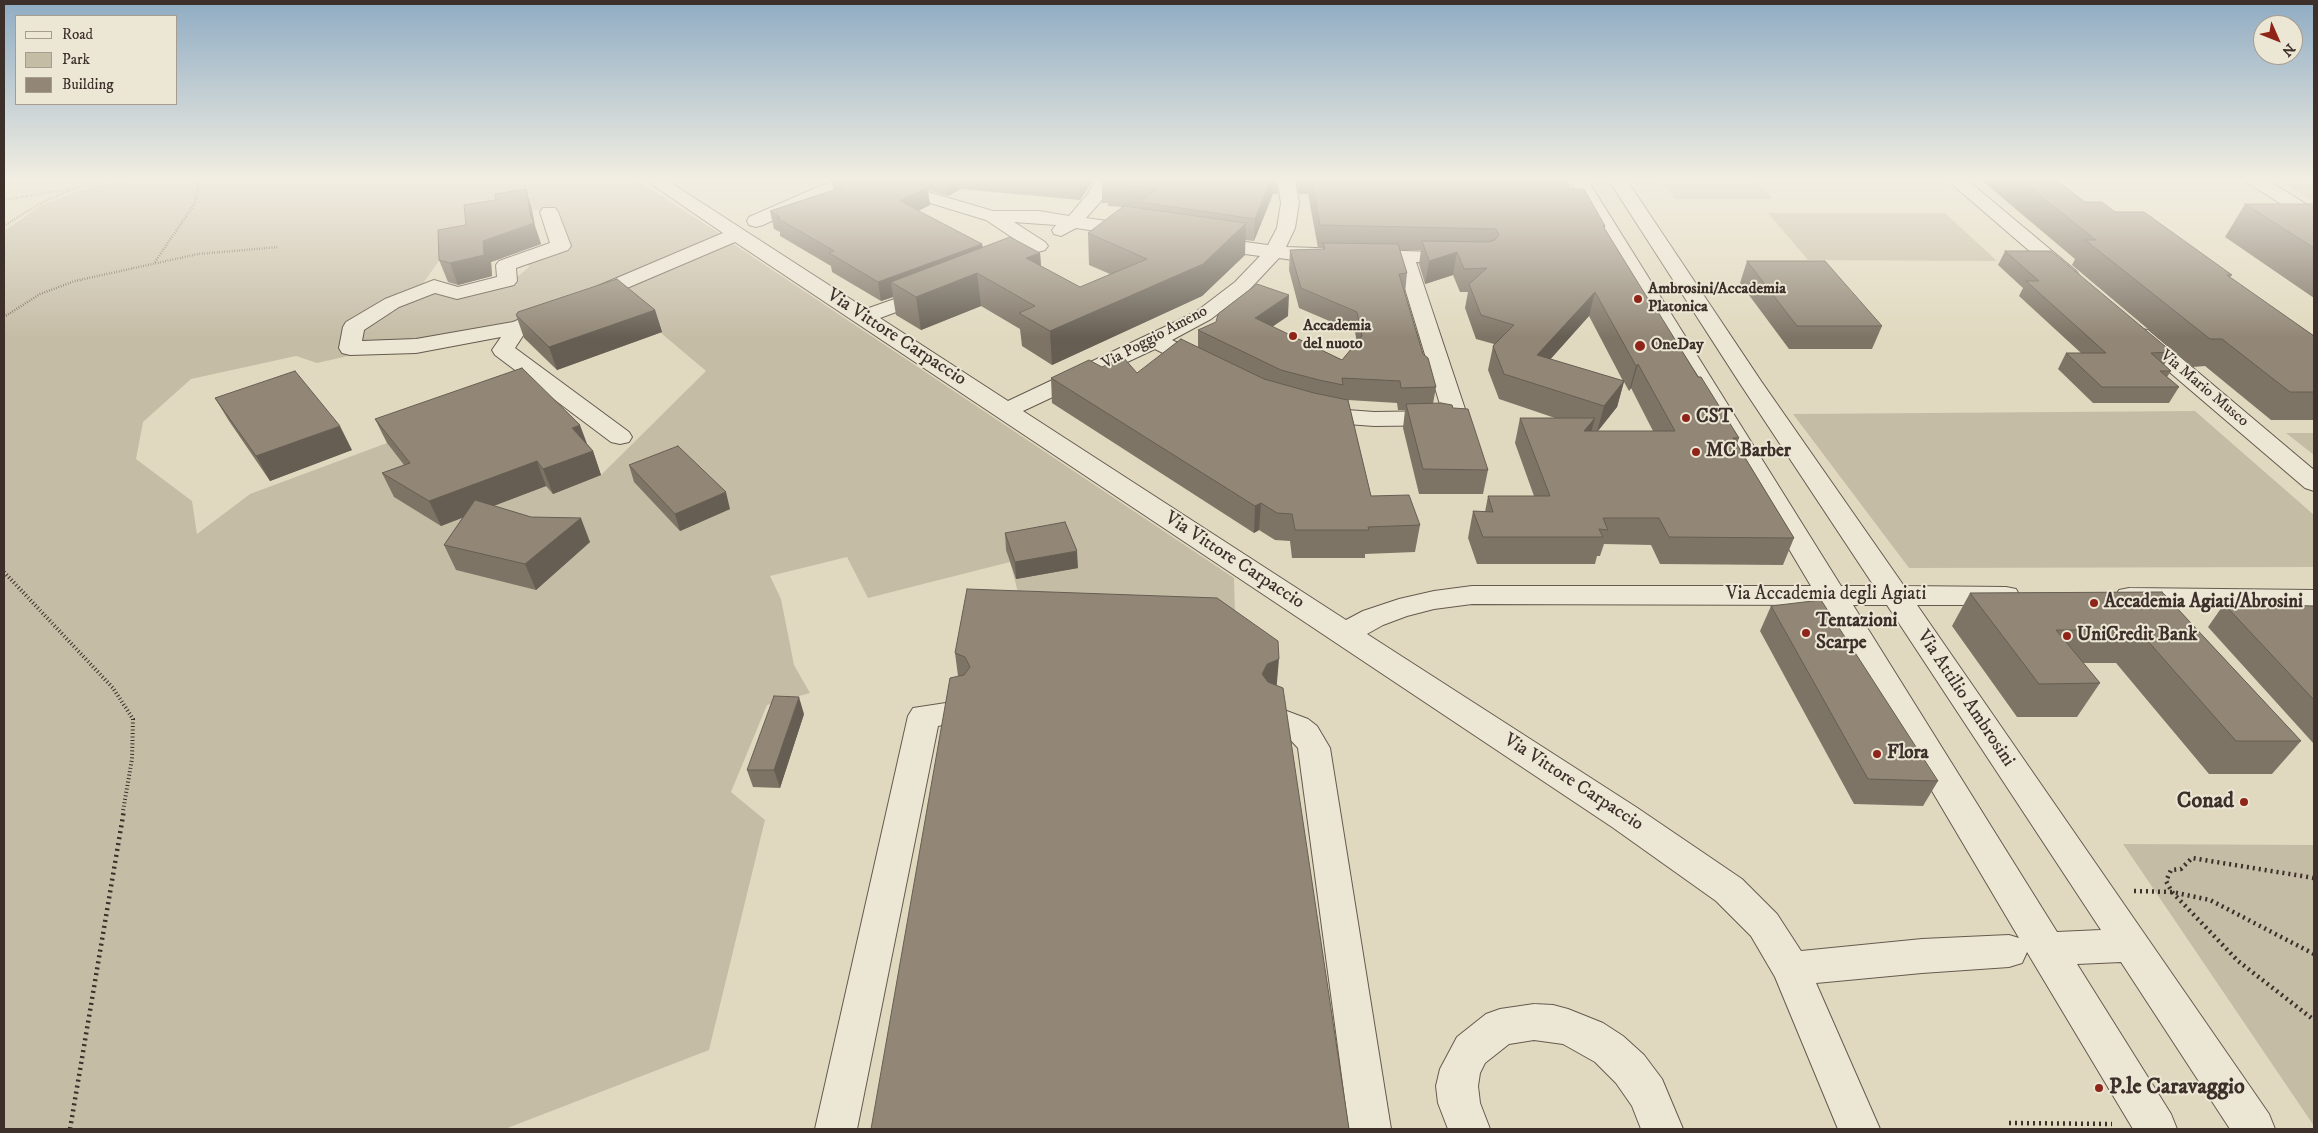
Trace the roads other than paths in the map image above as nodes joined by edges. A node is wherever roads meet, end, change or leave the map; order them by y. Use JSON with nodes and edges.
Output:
{"nodes":[{"id":1,"x":556,"y":232,"type":"edge"},
{"id":2,"x":736,"y":232,"type":"edge"},
{"id":3,"x":750,"y":232,"type":"edge"},
{"id":4,"x":1010,"y":232,"type":"edge"},
{"id":5,"x":1058,"y":232,"type":"edge"},
{"id":6,"x":1135,"y":232,"type":"edge"},
{"id":7,"x":1283,"y":232,"type":"edge"},
{"id":8,"x":1610,"y":232,"type":"edge"},
{"id":9,"x":1652,"y":232,"type":"edge"},
{"id":10,"x":2018,"y":232,"type":"edge"},
{"id":11,"x":1155,"y":235,"type":"edge"},
{"id":12,"x":1193,"y":240,"type":"edge"},
{"id":13,"x":1273,"y":253,"type":"junction"},
{"id":14,"x":1405,"y":257,"type":"junction"},
{"id":15,"x":1473,"y":257,"type":"edge"},
{"id":16,"x":950,"y":285,"type":"edge"},
{"id":17,"x":2082,"y":286,"type":"edge"},
{"id":18,"x":864,"y":317,"type":"junction"},
{"id":19,"x":2127,"y":324,"type":"edge"},
{"id":20,"x":518,"y":327,"type":"junction"},
{"id":21,"x":1156,"y":341,"type":"junction"},
{"id":22,"x":1227,"y":376,"type":"edge"},
{"id":23,"x":1295,"y":405,"type":"edge"},
{"id":24,"x":1007,"y":410,"type":"junction"},
{"id":25,"x":620,"y":437,"type":"dead end"},
{"id":26,"x":2314,"y":483,"type":"edge"},
{"id":27,"x":1831,"y":595,"type":"junction"},
{"id":28,"x":1895,"y":595,"type":"junction"},
{"id":29,"x":2036,"y":596,"type":"edge"},
{"id":30,"x":2106,"y":597,"type":"edge"},
{"id":31,"x":2314,"y":600,"type":"edge"},
{"id":32,"x":1345,"y":633,"type":"junction"},
{"id":33,"x":959,"y":712,"type":"edge"},
{"id":34,"x":1276,"y":719,"type":"edge"},
{"id":35,"x":2130,"y":945,"type":"junction"},
{"id":36,"x":2047,"y":949,"type":"junction"},
{"id":37,"x":2009,"y":951,"type":"dead end"},
{"id":38,"x":1791,"y":970,"type":"junction"},
{"id":39,"x":836,"y":1129,"type":"edge"},
{"id":40,"x":1370,"y":1129,"type":"edge"},
{"id":41,"x":1469,"y":1129,"type":"edge"},
{"id":42,"x":1662,"y":1129,"type":"edge"},
{"id":43,"x":1859,"y":1129,"type":"edge"},
{"id":44,"x":2156,"y":1129,"type":"edge"},
{"id":45,"x":2254,"y":1129,"type":"edge"}],
"edges":[{"from":1,"to":20,"type":"street"},
{"from":2,"to":20,"type":"street"},
{"from":3,"to":18,"type":"street","name":"Via Vittore Carpaccio"},
{"from":4,"to":5,"type":"street"},
{"from":6,"to":11,"type":"street"},
{"from":7,"to":13,"type":"street","name":"Via Poggio Ameno"},
{"from":8,"to":27,"type":"street"},
{"from":9,"to":28,"type":"street","name":"Via Attilio Ambrosini"},
{"from":10,"to":17,"type":"street"},
{"from":12,"to":13,"type":"street"},
{"from":13,"to":14,"type":"street"},
{"from":13,"to":21,"type":"street","name":"Via Poggio Ameno"},
{"from":14,"to":15,"type":"street"},
{"from":14,"to":23,"type":"street"},
{"from":16,"to":18,"type":"street"},
{"from":18,"to":24,"type":"street","name":"Via Vittore Carpaccio"},
{"from":19,"to":26,"type":"street","name":"Via Mario Musco"},
{"from":20,"to":25,"type":"street"},
{"from":21,"to":22,"type":"street"},
{"from":21,"to":24,"type":"street","name":"Via Poggio Ameno"},
{"from":24,"to":32,"type":"street","name":"Via Vittore Carpaccio"},
{"from":27,"to":28,"type":"street","name":"Via Accademia degli Agiati"},
{"from":27,"to":32,"type":"street","name":"Via Accademia degli Agiati"},
{"from":27,"to":36,"type":"street"},
{"from":28,"to":29,"type":"street","name":"Via Accademia degli Agiati"},
{"from":28,"to":35,"type":"street","name":"Via Attilio Ambrosini"},
{"from":30,"to":31,"type":"street"},
{"from":32,"to":38,"type":"street","name":"Via Vittore Carpaccio"},
{"from":33,"to":39,"type":"street"},
{"from":34,"to":40,"type":"street"},
{"from":35,"to":36,"type":"street"},
{"from":35,"to":45,"type":"street","name":"Via Attilio Ambrosini"},
{"from":36,"to":44,"type":"street"},
{"from":37,"to":38,"type":"street"},
{"from":38,"to":43,"type":"street","name":"Via Vittore Carpaccio"},
{"from":41,"to":42,"type":"street"}]}
